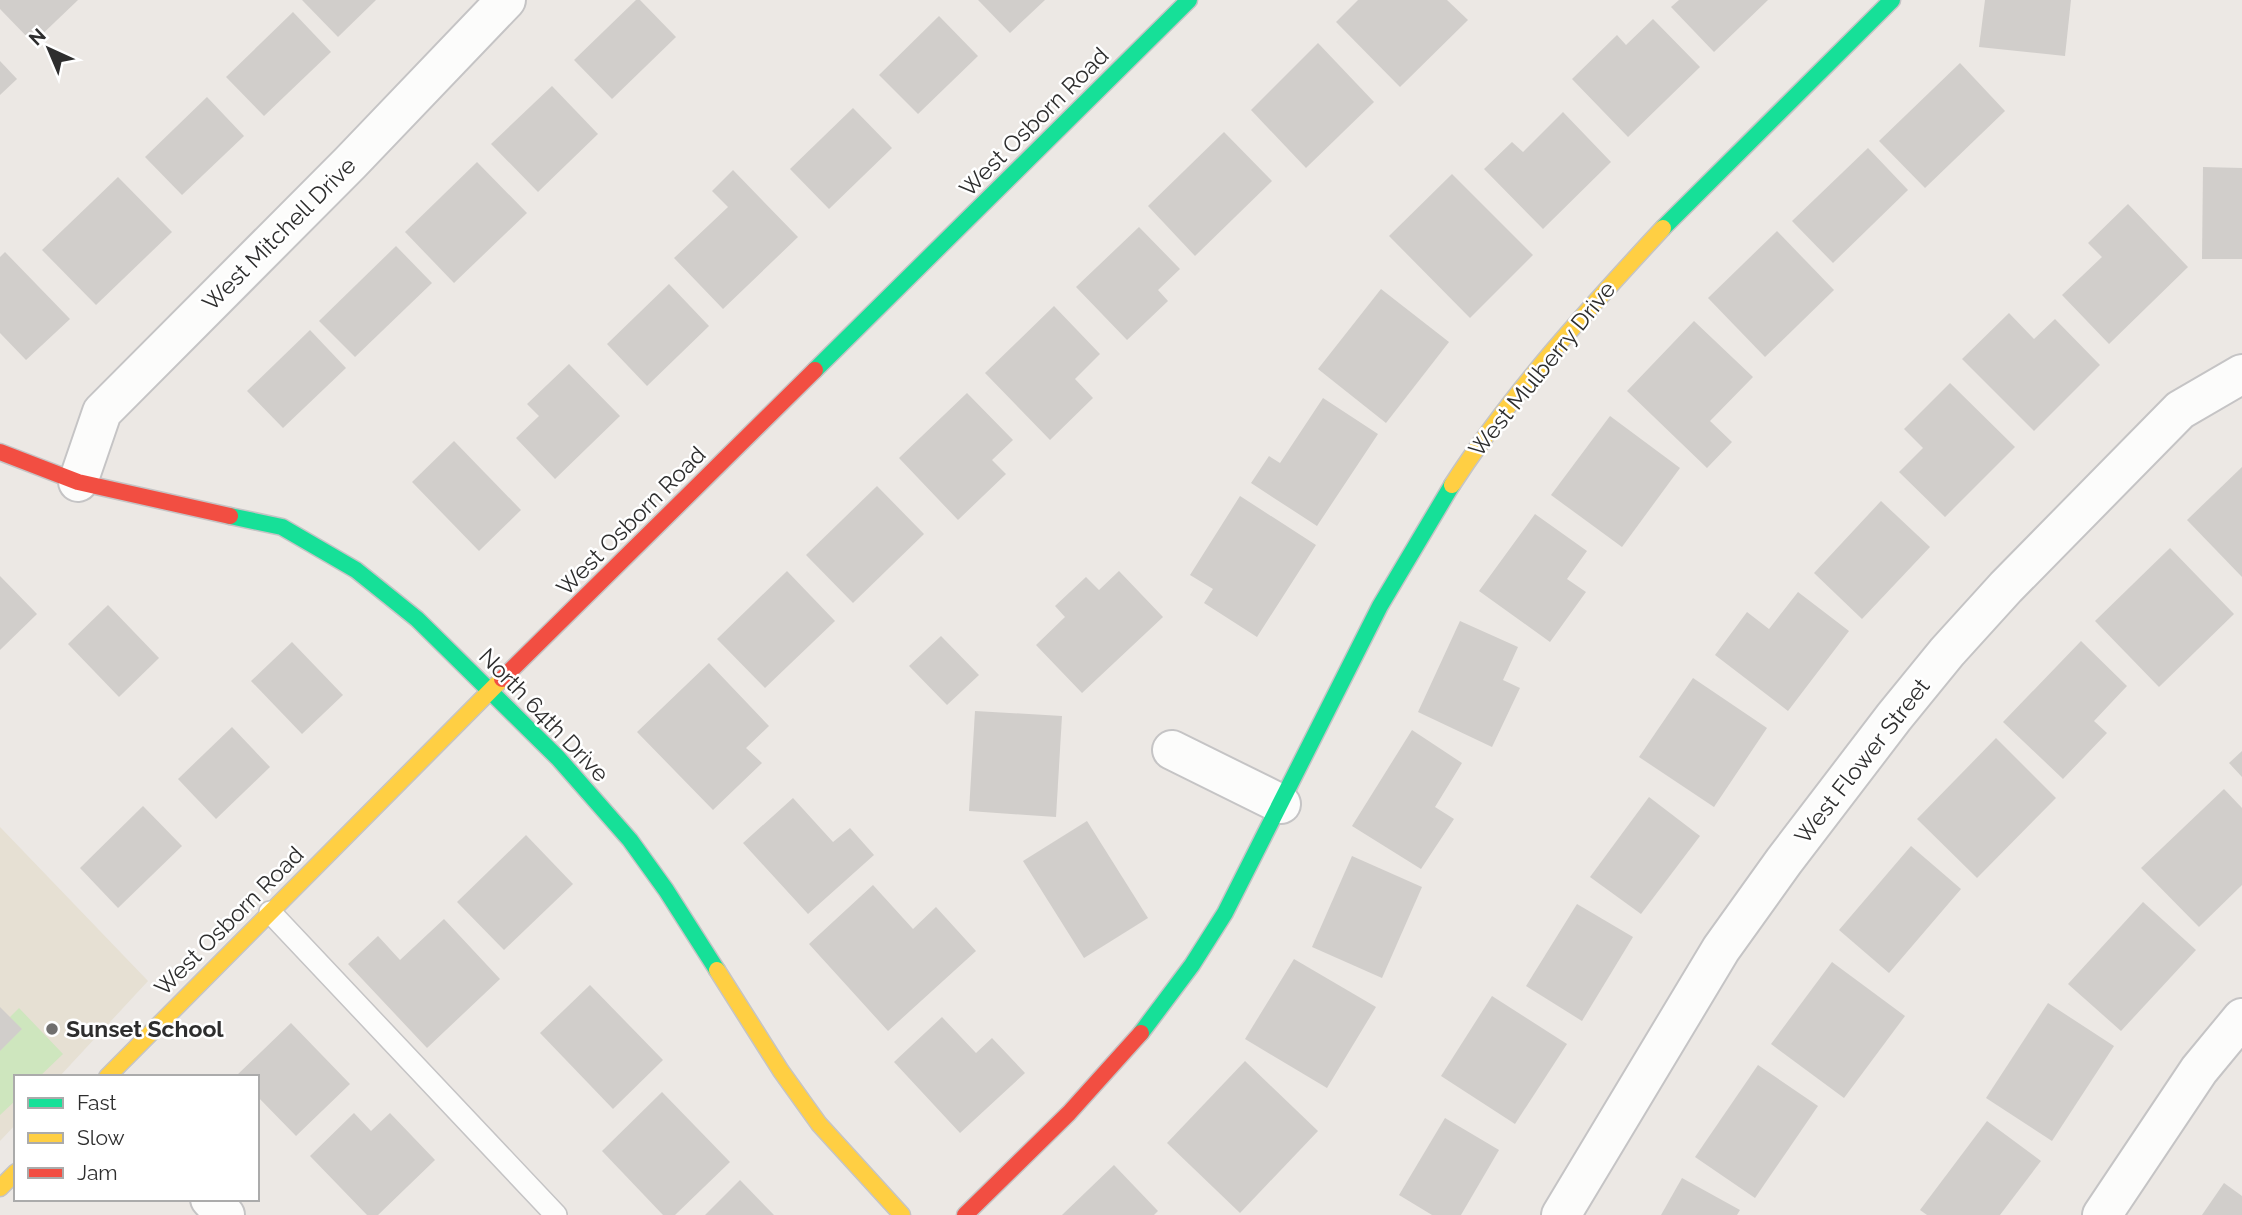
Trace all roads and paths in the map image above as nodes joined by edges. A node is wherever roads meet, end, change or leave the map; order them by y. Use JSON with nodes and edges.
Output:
{"nodes":[{"id":1,"x":506,"y":0,"type":"edge"},
{"id":2,"x":1189,"y":0,"type":"edge"},
{"id":3,"x":1892,"y":0,"type":"edge"},
{"id":4,"x":2242,"y":374,"type":"edge"},
{"id":5,"x":0,"y":452,"type":"edge"},
{"id":6,"x":78,"y":482,"type":"junction"},
{"id":7,"x":490,"y":692,"type":"junction"},
{"id":8,"x":1172,"y":750,"type":"dead end"},
{"id":9,"x":1281,"y":804,"type":"junction"},
{"id":10,"x":271,"y":912,"type":"junction"},
{"id":11,"x":2242,"y":1018,"type":"edge"},
{"id":12,"x":109,"y":1075,"type":"edge"},
{"id":13,"x":14,"y":1174,"type":"edge"},
{"id":14,"x":0,"y":1188,"type":"edge"},
{"id":15,"x":212,"y":1201,"type":"edge"},
{"id":16,"x":225,"y":1215,"type":"edge"},
{"id":17,"x":556,"y":1215,"type":"edge"},
{"id":18,"x":902,"y":1215,"type":"edge"},
{"id":19,"x":965,"y":1215,"type":"edge"},
{"id":20,"x":1561,"y":1215,"type":"edge"},
{"id":21,"x":2102,"y":1215,"type":"edge"}],
"edges":[{"from":1,"to":6,"type":"street","name":"West Mitchell Drive"},
{"from":2,"to":7,"type":"street","name":"West Osborn Road"},
{"from":3,"to":9,"type":"street","name":"West Mulberry Drive"},
{"from":4,"to":20,"type":"street","name":"West Flower Street"},
{"from":5,"to":6,"type":"street","name":"North 64th Drive"},
{"from":6,"to":7,"type":"street","name":"North 64th Drive"},
{"from":7,"to":10,"type":"street","name":"West Osborn Road"},
{"from":7,"to":18,"type":"street","name":"North 64th Drive"},
{"from":8,"to":9,"type":"street"},
{"from":9,"to":19,"type":"street","name":"West Mulberry Drive"},
{"from":10,"to":12,"type":"street","name":"West Osborn Road"},
{"from":10,"to":17,"type":"lane"},
{"from":11,"to":21,"type":"street"},
{"from":13,"to":14,"type":"street"},
{"from":15,"to":16,"type":"street"}]}
